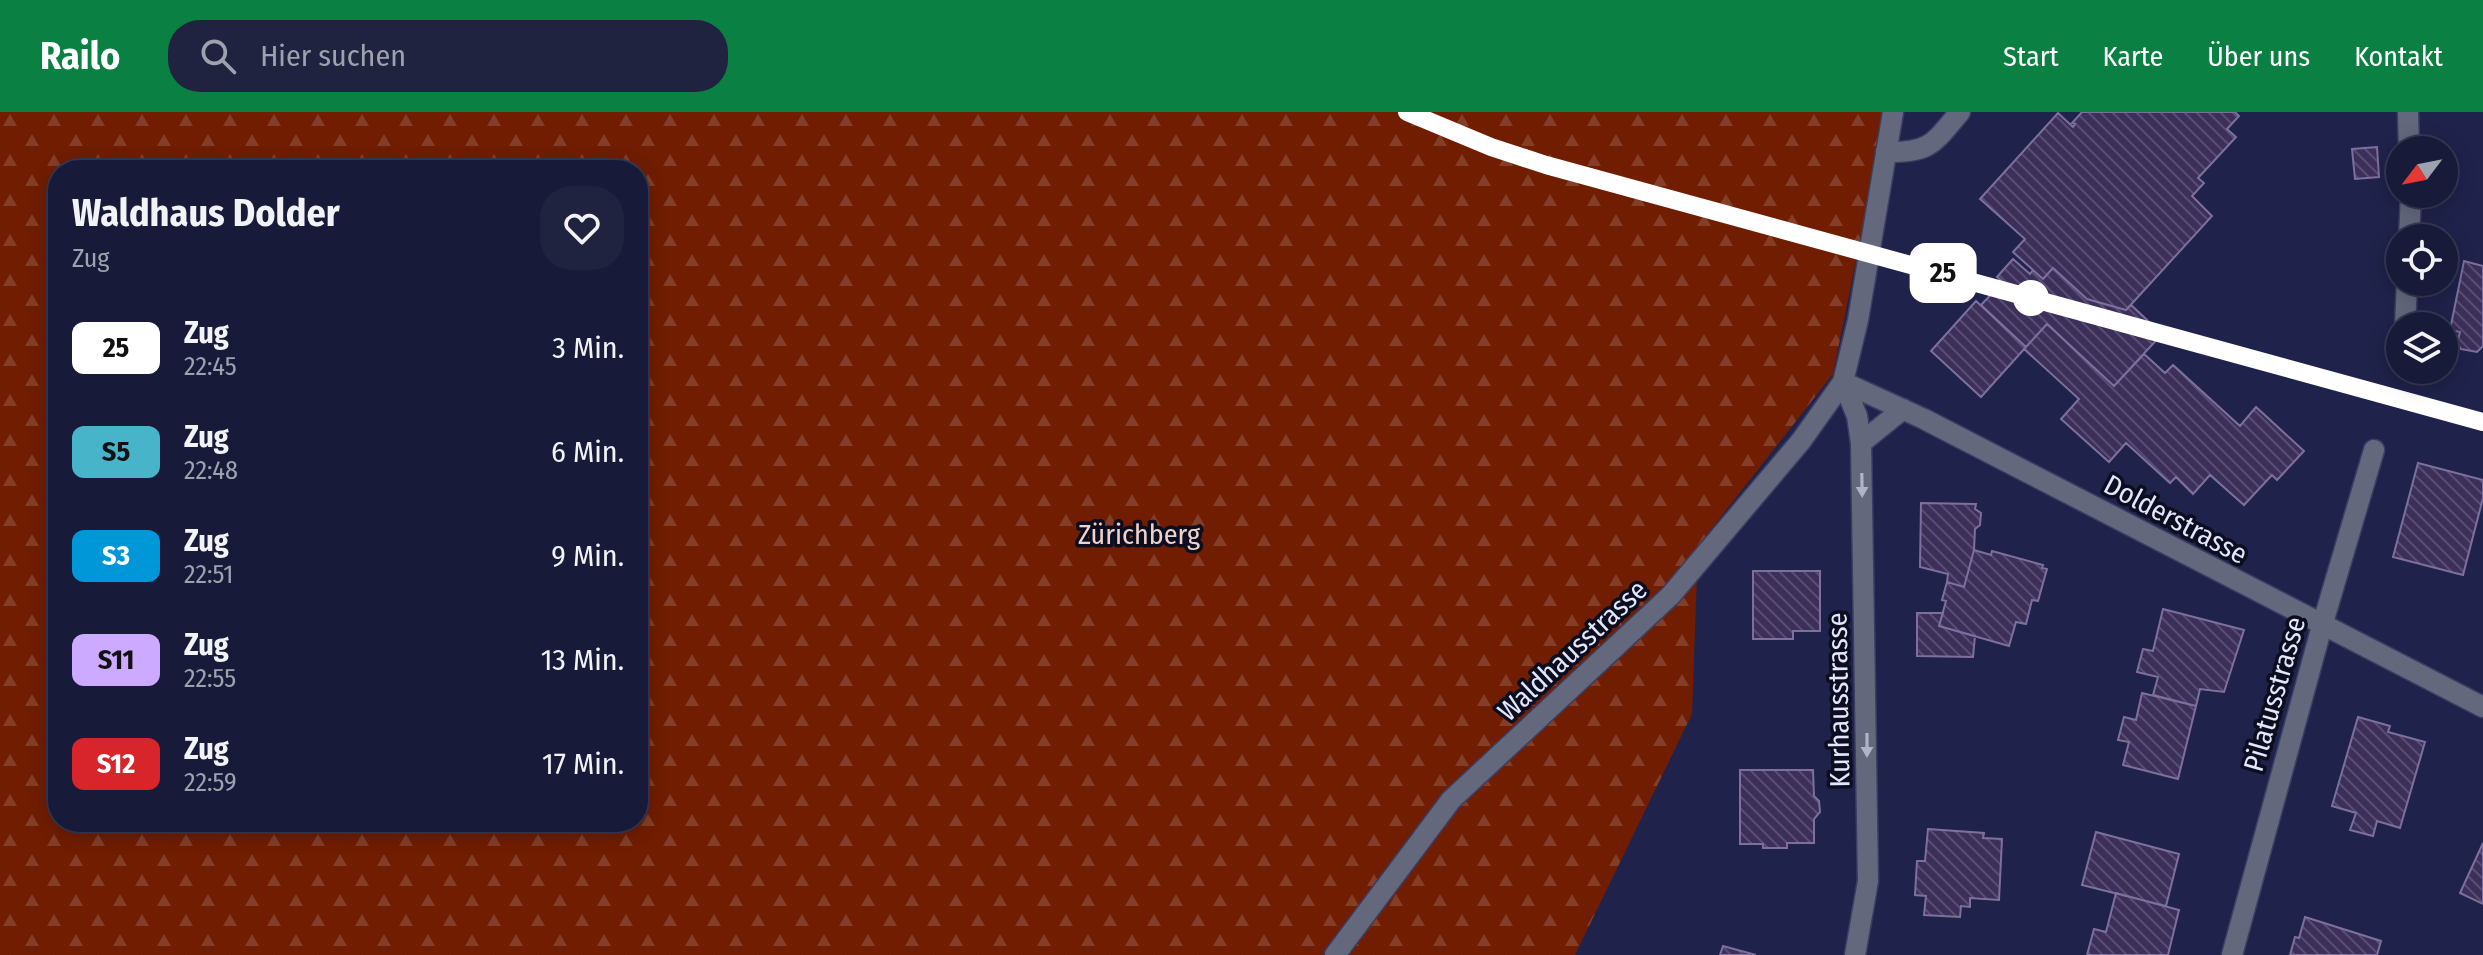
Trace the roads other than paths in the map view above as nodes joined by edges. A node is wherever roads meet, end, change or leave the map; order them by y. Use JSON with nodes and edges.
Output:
{"nodes":[{"id":1,"x":1893,"y":112,"type":"edge"},
{"id":2,"x":1960,"y":112,"type":"edge"},
{"id":3,"x":2408,"y":112,"type":"edge"},
{"id":4,"x":2409,"y":136,"type":"edge"},
{"id":5,"x":1886,"y":152,"type":"junction"},
{"id":6,"x":1843,"y":382,"type":"junction"},
{"id":7,"x":1903,"y":409,"type":"junction"},
{"id":8,"x":1861,"y":443,"type":"junction"},
{"id":9,"x":2374,"y":450,"type":"dead end"},
{"id":10,"x":2322,"y":626,"type":"junction"},
{"id":11,"x":2483,"y":707,"type":"edge"},
{"id":12,"x":1335,"y":955,"type":"edge"},
{"id":13,"x":1855,"y":955,"type":"edge"},
{"id":14,"x":2232,"y":955,"type":"edge"}],
"edges":[{"from":1,"to":5,"type":"street"},
{"from":2,"to":5,"type":"street"},
{"from":3,"to":4,"type":"street"},
{"from":5,"to":6,"type":"street"},
{"from":6,"to":7,"type":"street","name":"Dolderstrasse"},
{"from":6,"to":8,"type":"street","name":"Kurhausstrasse"},
{"from":6,"to":12,"type":"street","name":"Waldhausstrasse"},
{"from":7,"to":8,"type":"street"},
{"from":7,"to":10,"type":"street","name":"Dolderstrasse"},
{"from":8,"to":13,"type":"street","name":"Kurhausstrasse","one_way":true},
{"from":9,"to":10,"type":"street","name":"Pilatusstrasse"},
{"from":10,"to":11,"type":"street","name":"Dolderstrasse"},
{"from":10,"to":14,"type":"street","name":"Pilatusstrasse"}]}
